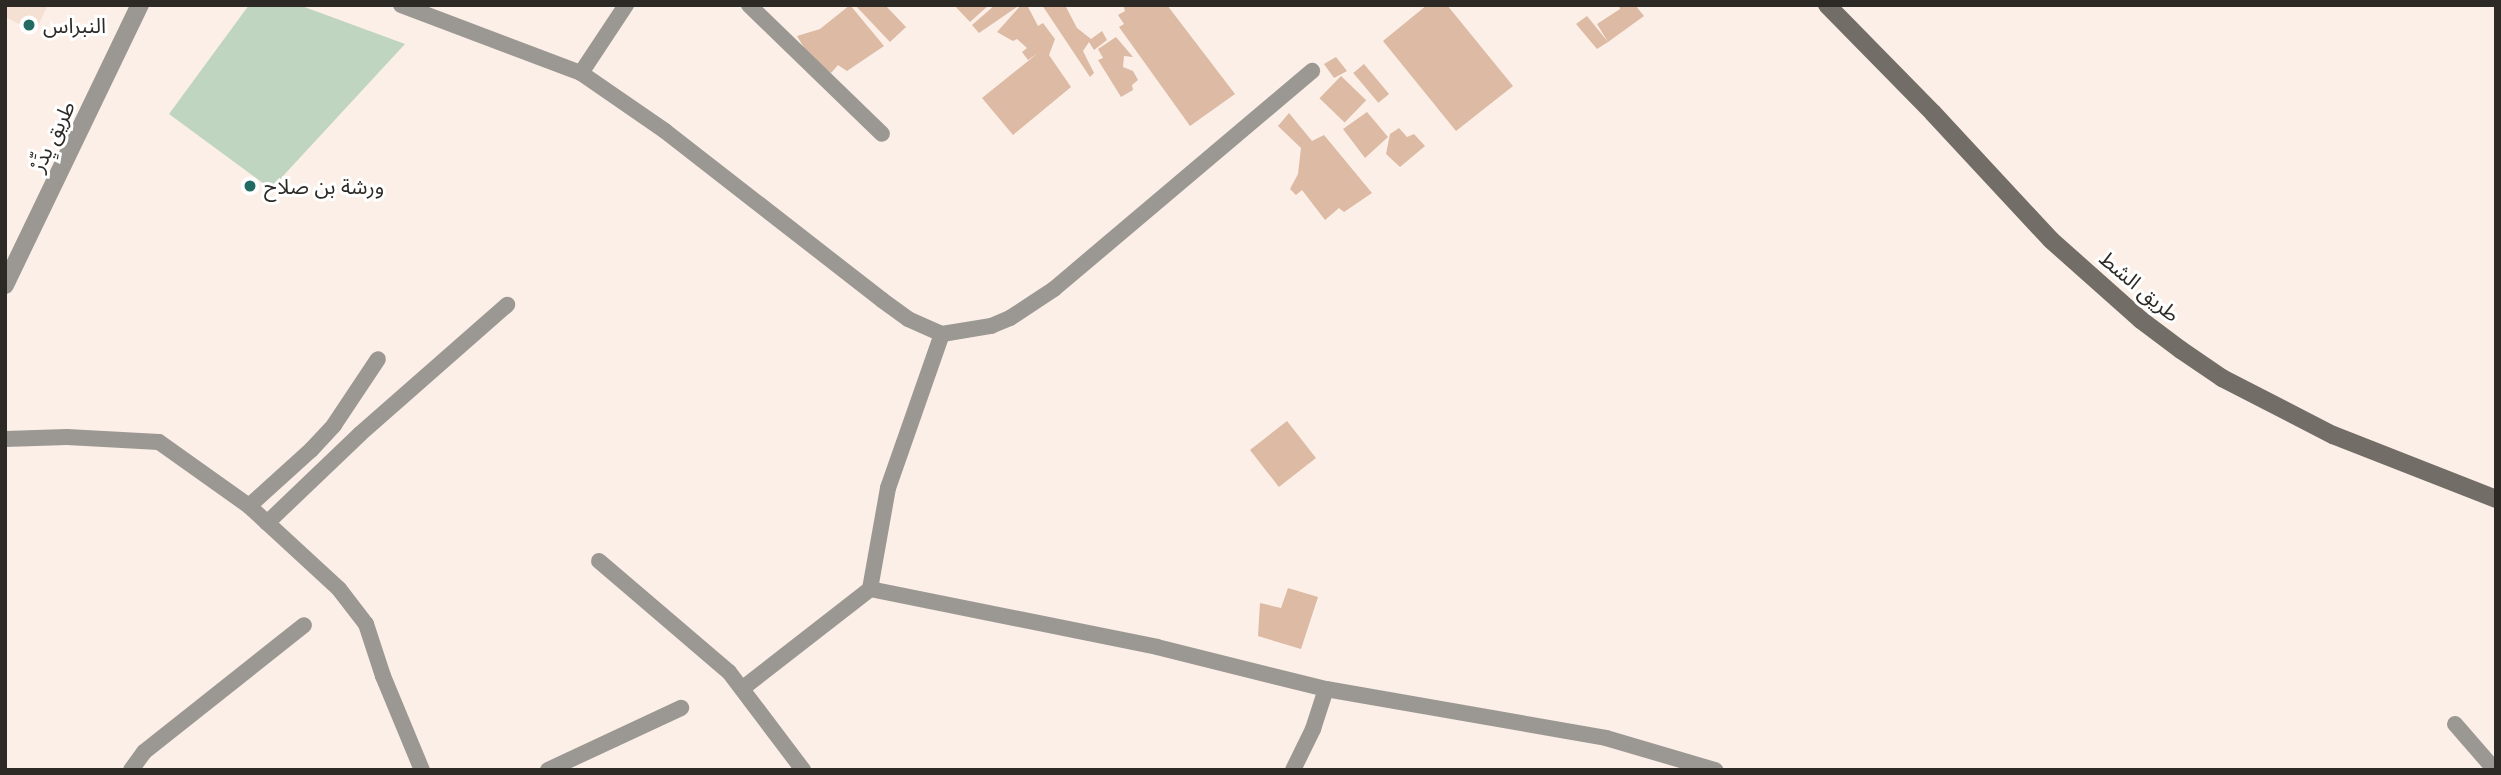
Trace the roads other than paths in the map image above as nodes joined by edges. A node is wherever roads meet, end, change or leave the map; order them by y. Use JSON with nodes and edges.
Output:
{"nodes":[{"id":1,"x":140,"y":5,"type":"edge"},
{"id":2,"x":401,"y":5,"type":"edge"},
{"id":3,"x":626,"y":5,"type":"edge"},
{"id":4,"x":749,"y":5,"type":"edge"},
{"id":5,"x":1827,"y":5,"type":"edge"},
{"id":6,"x":1312,"y":71,"type":"dead end"},
{"id":7,"x":581,"y":73,"type":"junction"},
{"id":8,"x":882,"y":134,"type":"dead end"},
{"id":9,"x":5,"y":285,"type":"edge"},
{"id":10,"x":507,"y":305,"type":"dead end"},
{"id":11,"x":942,"y":334,"type":"junction"},
{"id":12,"x":377,"y":359,"type":"dead end"},
{"id":13,"x":5,"y":439,"type":"edge"},
{"id":14,"x":2496,"y":499,"type":"edge"},
{"id":15,"x":249,"y":506,"type":"junction"},
{"id":16,"x":267,"y":523,"type":"junction"},
{"id":17,"x":599,"y":561,"type":"dead end"},
{"id":18,"x":870,"y":589,"type":"junction"},
{"id":19,"x":304,"y":625,"type":"dead end"},
{"id":20,"x":743,"y":688,"type":"junction"},
{"id":21,"x":1325,"y":689,"type":"junction"},
{"id":22,"x":681,"y":708,"type":"dead end"},
{"id":23,"x":2455,"y":724,"type":"dead end"},
{"id":24,"x":131,"y":770,"type":"edge"},
{"id":25,"x":422,"y":770,"type":"edge"},
{"id":26,"x":548,"y":770,"type":"edge"},
{"id":27,"x":803,"y":770,"type":"edge"},
{"id":28,"x":1293,"y":770,"type":"edge"},
{"id":29,"x":1715,"y":770,"type":"edge"},
{"id":30,"x":2495,"y":770,"type":"edge"}],
"edges":[{"from":1,"to":9,"type":"street","name":"طريق يِدِّرْ"},
{"from":2,"to":7,"type":"street"},
{"from":3,"to":7,"type":"street"},
{"from":4,"to":8,"type":"street"},
{"from":5,"to":14,"type":"main road","name":"طريق الشط"},
{"from":6,"to":11,"type":"street"},
{"from":7,"to":11,"type":"street"},
{"from":10,"to":16,"type":"street"},
{"from":11,"to":18,"type":"street"},
{"from":12,"to":15,"type":"street"},
{"from":13,"to":15,"type":"street"},
{"from":15,"to":16,"type":"street"},
{"from":16,"to":25,"type":"street"},
{"from":17,"to":20,"type":"street"},
{"from":18,"to":20,"type":"street"},
{"from":18,"to":21,"type":"street"},
{"from":19,"to":24,"type":"street"},
{"from":20,"to":27,"type":"street"},
{"from":21,"to":28,"type":"street"},
{"from":21,"to":29,"type":"street"},
{"from":22,"to":26,"type":"street"},
{"from":23,"to":30,"type":"street"}]}
